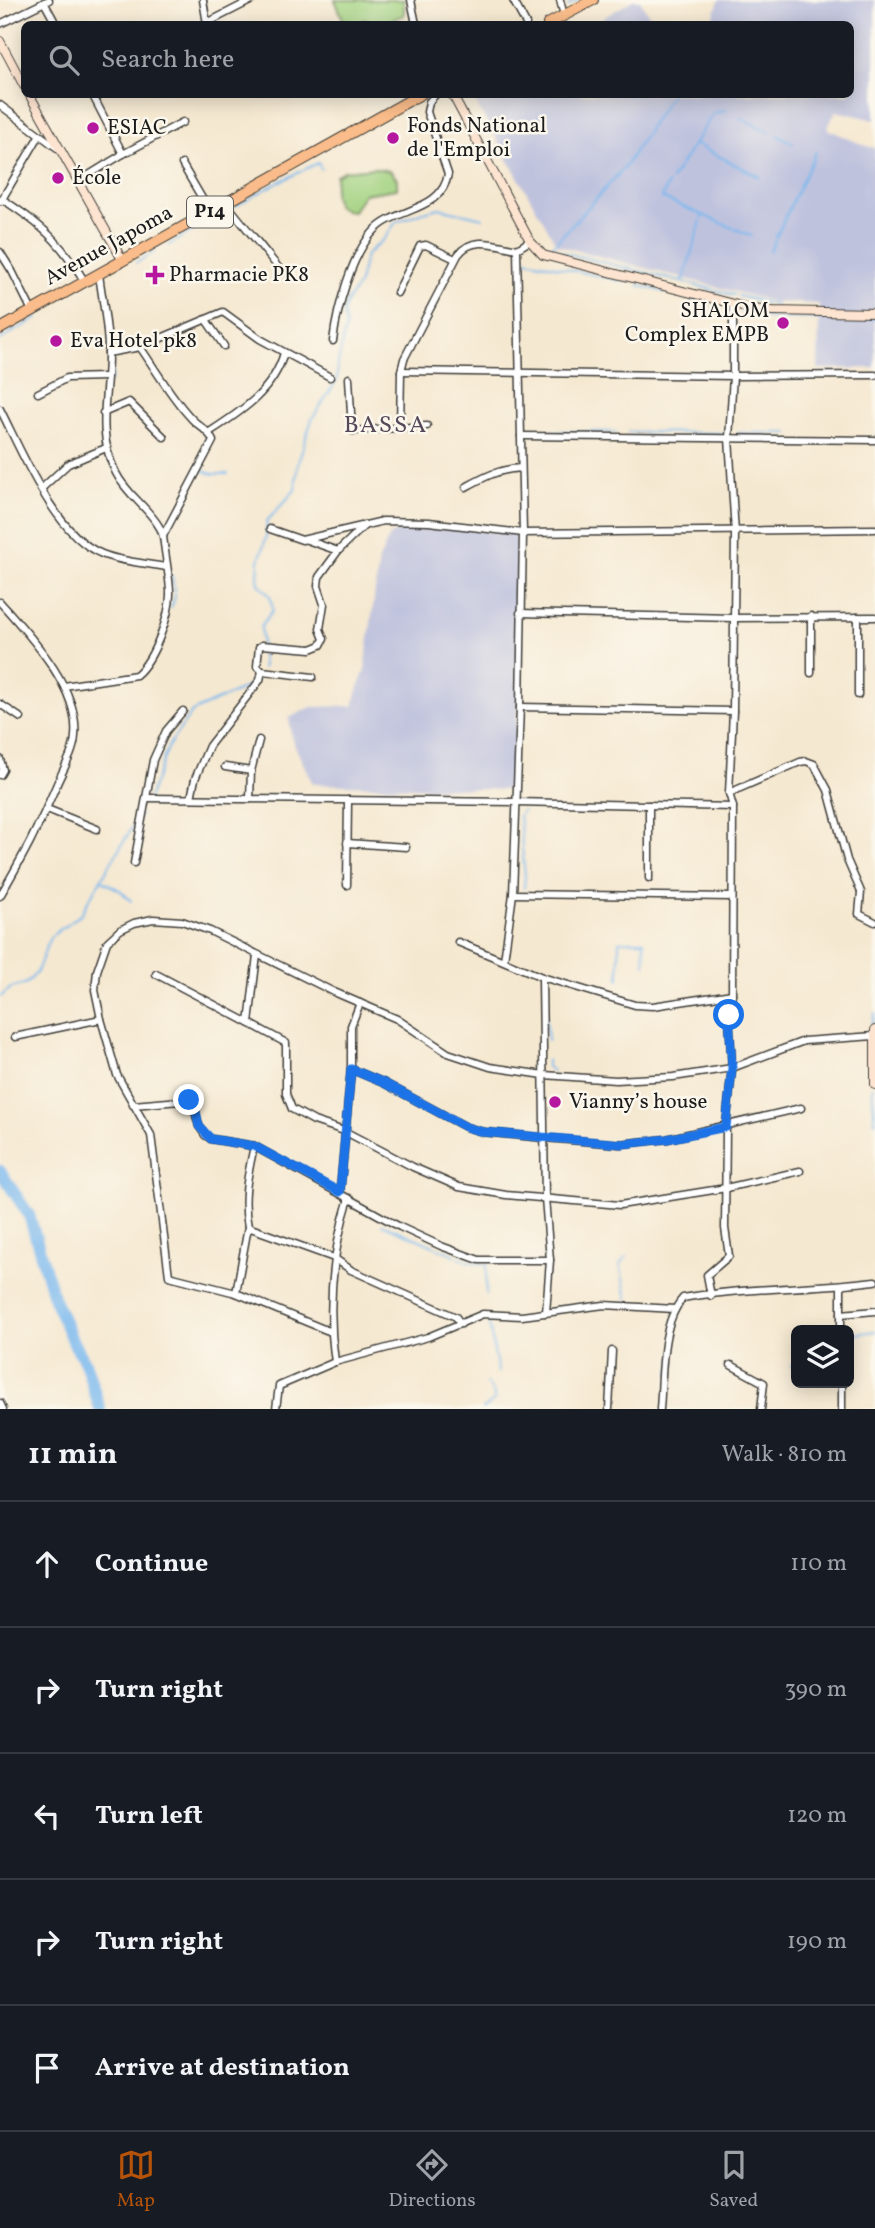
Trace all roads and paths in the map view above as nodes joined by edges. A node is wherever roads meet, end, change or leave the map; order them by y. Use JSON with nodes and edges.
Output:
{"nodes":[{"id":1,"x":204,"y":0,"type":"edge"},
{"id":2,"x":253,"y":0,"type":"edge"},
{"id":3,"x":411,"y":0,"type":"edge"},
{"id":4,"x":513,"y":0,"type":"edge"},
{"id":5,"x":560,"y":0,"type":"edge"},
{"id":6,"x":593,"y":0,"type":"edge"},
{"id":7,"x":47,"y":1,"type":"edge"},
{"id":8,"x":564,"y":16,"type":"junction"},
{"id":9,"x":55,"y":21,"type":"edge"},
{"id":10,"x":206,"y":21,"type":"edge"},
{"id":11,"x":212,"y":21,"type":"edge"},
{"id":12,"x":415,"y":21,"type":"edge"},
{"id":13,"x":524,"y":21,"type":"edge"},
{"id":14,"x":554,"y":21,"type":"edge"},
{"id":15,"x":0,"y":24,"type":"edge"},
{"id":16,"x":0,"y":41,"type":"edge"},
{"id":17,"x":21,"y":80,"type":"edge"},
{"id":18,"x":31,"y":98,"type":"edge"},
{"id":19,"x":94,"y":98,"type":"edge"},
{"id":20,"x":414,"y":98,"type":"edge"},
{"id":21,"x":432,"y":98,"type":"edge"},
{"id":22,"x":454,"y":98,"type":"edge"},
{"id":23,"x":0,"y":105,"type":"edge"},
{"id":24,"x":183,"y":122,"type":"dead end"},
{"id":25,"x":40,"y":136,"type":"junction"},
{"id":26,"x":61,"y":150,"type":"junction"},
{"id":27,"x":123,"y":154,"type":"junction"},
{"id":28,"x":182,"y":164,"type":"dead end"},
{"id":29,"x":79,"y":181,"type":"junction"},
{"id":30,"x":1,"y":201,"type":"edge"},
{"id":31,"x":226,"y":203,"type":"junction"},
{"id":32,"x":210,"y":212,"type":"junction"},
{"id":33,"x":530,"y":241,"type":"junction"},
{"id":34,"x":517,"y":249,"type":"junction"},
{"id":35,"x":0,"y":252,"type":"edge"},
{"id":36,"x":455,"y":259,"type":"junction"},
{"id":37,"x":123,"y":261,"type":"junction"},
{"id":38,"x":282,"y":272,"type":"dead end"},
{"id":39,"x":99,"y":274,"type":"junction"},
{"id":40,"x":85,"y":282,"type":"junction"},
{"id":41,"x":397,"y":293,"type":"dead end"},
{"id":42,"x":733,"y":305,"type":"junction"},
{"id":43,"x":32,"y":311,"type":"junction"},
{"id":44,"x":875,"y":313,"type":"edge"},
{"id":45,"x":206,"y":320,"type":"junction"},
{"id":46,"x":0,"y":329,"type":"edge"},
{"id":47,"x":333,"y":341,"type":"dead end"},
{"id":48,"x":140,"y":346,"type":"junction"},
{"id":49,"x":224,"y":346,"type":"dead end"},
{"id":50,"x":108,"y":353,"type":"junction"},
{"id":51,"x":284,"y":353,"type":"junction"},
{"id":52,"x":401,"y":371,"type":"junction"},
{"id":53,"x":519,"y":372,"type":"junction"},
{"id":54,"x":875,"y":375,"type":"edge"},
{"id":55,"x":733,"y":376,"type":"junction"},
{"id":56,"x":106,"y":377,"type":"junction"},
{"id":57,"x":330,"y":377,"type":"dead end"},
{"id":58,"x":349,"y":378,"type":"dead end"},
{"id":59,"x":38,"y":393,"type":"dead end"},
{"id":60,"x":0,"y":409,"type":"edge"},
{"id":61,"x":103,"y":413,"type":"junction"},
{"id":62,"x":428,"y":426,"type":"dead end"},
{"id":63,"x":400,"y":428,"type":"junction"},
{"id":64,"x":208,"y":433,"type":"junction"},
{"id":65,"x":521,"y":436,"type":"junction"},
{"id":66,"x":164,"y":437,"type":"dead end"},
{"id":67,"x":729,"y":438,"type":"junction"},
{"id":68,"x":875,"y":440,"type":"edge"},
{"id":69,"x":106,"y":447,"type":"junction"},
{"id":70,"x":521,"y":468,"type":"junction"},
{"id":71,"x":466,"y":487,"type":"dead end"},
{"id":72,"x":41,"y":489,"type":"junction"},
{"id":73,"x":366,"y":524,"type":"junction"},
{"id":74,"x":270,"y":529,"type":"dead end"},
{"id":75,"x":875,"y":529,"type":"edge"},
{"id":76,"x":523,"y":533,"type":"junction"},
{"id":77,"x":735,"y":533,"type":"junction"},
{"id":78,"x":163,"y":536,"type":"junction"},
{"id":79,"x":294,"y":538,"type":"junction"},
{"id":80,"x":338,"y":551,"type":"junction"},
{"id":81,"x":166,"y":567,"type":"junction"},
{"id":82,"x":0,"y":602,"type":"edge"},
{"id":83,"x":520,"y":613,"type":"junction"},
{"id":84,"x":811,"y":617,"type":"junction"},
{"id":85,"x":858,"y":617,"type":"junction"},
{"id":86,"x":875,"y":617,"type":"edge"},
{"id":87,"x":733,"y":618,"type":"junction"},
{"id":88,"x":262,"y":671,"type":"junction"},
{"id":89,"x":811,"y":673,"type":"dead end"},
{"id":90,"x":313,"y":677,"type":"dead end"},
{"id":91,"x":64,"y":686,"type":"junction"},
{"id":92,"x":858,"y":695,"type":"dead end"},
{"id":93,"x":0,"y":704,"type":"edge"},
{"id":94,"x":520,"y":707,"type":"junction"},
{"id":95,"x":183,"y":711,"type":"dead end"},
{"id":96,"x":733,"y":711,"type":"junction"},
{"id":97,"x":21,"y":718,"type":"dead end"},
{"id":98,"x":259,"y":740,"type":"dead end"},
{"id":99,"x":0,"y":759,"type":"edge"},
{"id":100,"x":225,"y":767,"type":"dead end"},
{"id":101,"x":251,"y":771,"type":"junction"},
{"id":102,"x":0,"y":775,"type":"edge"},
{"id":103,"x":729,"y":793,"type":"junction"},
{"id":104,"x":147,"y":797,"type":"junction"},
{"id":105,"x":191,"y":798,"type":"junction"},
{"id":106,"x":250,"y":799,"type":"junction"},
{"id":107,"x":348,"y":800,"type":"junction"},
{"id":108,"x":516,"y":802,"type":"junction"},
{"id":109,"x":649,"y":805,"type":"junction"},
{"id":110,"x":733,"y":807,"type":"junction"},
{"id":111,"x":47,"y":809,"type":"junction"},
{"id":112,"x":97,"y":830,"type":"dead end"},
{"id":113,"x":347,"y":843,"type":"junction"},
{"id":114,"x":405,"y":847,"type":"dead end"},
{"id":115,"x":134,"y":863,"type":"dead end"},
{"id":116,"x":649,"y":877,"type":"dead end"},
{"id":117,"x":347,"y":885,"type":"dead end"},
{"id":118,"x":513,"y":894,"type":"junction"},
{"id":119,"x":0,"y":896,"type":"edge"},
{"id":120,"x":732,"y":897,"type":"junction"},
{"id":121,"x":875,"y":922,"type":"edge"},
{"id":122,"x":458,"y":942,"type":"dead end"},
{"id":123,"x":257,"y":955,"type":"junction"},
{"id":124,"x":504,"y":960,"type":"junction"},
{"id":125,"x":156,"y":974,"type":"dead end"},
{"id":126,"x":541,"y":977,"type":"junction"},
{"id":127,"x":732,"y":994,"type":"junction"},
{"id":128,"x":360,"y":1003,"type":"junction"},
{"id":129,"x":101,"y":1019,"type":"junction"},
{"id":130,"x":249,"y":1023,"type":"junction"},
{"id":131,"x":874,"y":1033,"type":"edge"},
{"id":132,"x":15,"y":1037,"type":"dead end"},
{"id":133,"x":875,"y":1057,"type":"edge"},
{"id":134,"x":732,"y":1068,"type":"junction"},
{"id":135,"x":351,"y":1069,"type":"junction"},
{"id":136,"x":544,"y":1075,"type":"junction"},
{"id":137,"x":875,"y":1085,"type":"edge"},
{"id":138,"x":133,"y":1105,"type":"junction"},
{"id":139,"x":801,"y":1108,"type":"dead end"},
{"id":140,"x":726,"y":1127,"type":"junction"},
{"id":141,"x":344,"y":1131,"type":"junction"},
{"id":142,"x":545,"y":1138,"type":"junction"},
{"id":143,"x":254,"y":1146,"type":"junction"},
{"id":144,"x":800,"y":1171,"type":"dead end"},
{"id":145,"x":726,"y":1188,"type":"junction"},
{"id":146,"x":340,"y":1192,"type":"junction"},
{"id":147,"x":349,"y":1198,"type":"junction"},
{"id":148,"x":545,"y":1198,"type":"junction"},
{"id":149,"x":248,"y":1227,"type":"junction"},
{"id":150,"x":334,"y":1258,"type":"junction"},
{"id":151,"x":550,"y":1261,"type":"junction"},
{"id":152,"x":875,"y":1281,"type":"edge"},
{"id":153,"x":841,"y":1285,"type":"junction"},
{"id":154,"x":236,"y":1293,"type":"junction"},
{"id":155,"x":710,"y":1296,"type":"junction"},
{"id":156,"x":675,"y":1309,"type":"junction"},
{"id":157,"x":875,"y":1311,"type":"edge"},
{"id":158,"x":546,"y":1313,"type":"junction"},
{"id":159,"x":841,"y":1314,"type":"junction"},
{"id":160,"x":461,"y":1324,"type":"junction"},
{"id":161,"x":841,"y":1325,"type":"edge"},
{"id":162,"x":331,"y":1332,"type":"junction"},
{"id":163,"x":612,"y":1350,"type":"dead end"},
{"id":164,"x":335,"y":1362,"type":"junction"},
{"id":165,"x":731,"y":1365,"type":"dead end"},
{"id":166,"x":842,"y":1388,"type":"edge"},
{"id":167,"x":0,"y":1402,"type":"edge"},
{"id":168,"x":4,"y":1409,"type":"edge"},
{"id":169,"x":276,"y":1409,"type":"edge"},
{"id":170,"x":609,"y":1409,"type":"edge"},
{"id":171,"x":660,"y":1409,"type":"edge"},
{"id":172,"x":761,"y":1409,"type":"edge"},
{"id":173,"x":842,"y":1409,"type":"edge"}],
"edges":[{"from":1,"to":10,"type":"street"},
{"from":2,"to":11,"type":"street"},
{"from":3,"to":12,"type":"street"},
{"from":4,"to":13,"type":"street"},
{"from":5,"to":8,"type":"street"},
{"from":6,"to":8,"type":"main road"},
{"from":7,"to":9,"type":"street"},
{"from":7,"to":15,"type":"street"},
{"from":8,"to":14,"type":"main road"},
{"from":16,"to":17,"type":"street"},
{"from":18,"to":26,"type":"street"},
{"from":19,"to":27,"type":"street"},
{"from":20,"to":31,"type":"main road","name":"Avenue Japoma","number":"P14"},
{"from":21,"to":47,"type":"street"},
{"from":22,"to":33,"type":"street"},
{"from":23,"to":25,"type":"street"},
{"from":24,"to":27,"type":"street"},
{"from":25,"to":26,"type":"street"},
{"from":25,"to":30,"type":"street"},
{"from":26,"to":29,"type":"street"},
{"from":27,"to":29,"type":"street"},
{"from":28,"to":32,"type":"street"},
{"from":29,"to":37,"type":"street"},
{"from":30,"to":40,"type":"street"},
{"from":31,"to":32,"type":"main road","name":"Avenue Japoma","number":"P14"},
{"from":31,"to":38,"type":"street"},
{"from":32,"to":37,"type":"main road","name":"Avenue Japoma","number":"P14"},
{"from":33,"to":34,"type":"street"},
{"from":33,"to":42,"type":"street"},
{"from":34,"to":36,"type":"street"},
{"from":34,"to":53,"type":"street"},
{"from":35,"to":43,"type":"street"},
{"from":36,"to":41,"type":"street"},
{"from":36,"to":52,"type":"street"},
{"from":37,"to":39,"type":"main road","name":"Avenue Japoma","number":"P14"},
{"from":39,"to":40,"type":"main road","name":"Avenue Japoma","number":"P14"},
{"from":39,"to":50,"type":"street"},
{"from":40,"to":43,"type":"main road","name":"Avenue Japoma","number":"P14"},
{"from":42,"to":44,"type":"street"},
{"from":42,"to":55,"type":"street"},
{"from":43,"to":46,"type":"main road","name":"Avenue Japoma","number":"P14"},
{"from":45,"to":48,"type":"street"},
{"from":45,"to":49,"type":"street"},
{"from":45,"to":51,"type":"street"},
{"from":48,"to":50,"type":"street"},
{"from":48,"to":64,"type":"street"},
{"from":50,"to":56,"type":"street"},
{"from":51,"to":57,"type":"street"},
{"from":51,"to":64,"type":"street"},
{"from":52,"to":53,"type":"street"},
{"from":52,"to":63,"type":"street"},
{"from":53,"to":55,"type":"street"},
{"from":53,"to":65,"type":"street"},
{"from":54,"to":55,"type":"street"},
{"from":55,"to":67,"type":"street"},
{"from":56,"to":59,"type":"street"},
{"from":56,"to":61,"type":"street"},
{"from":58,"to":63,"type":"street"},
{"from":60,"to":72,"type":"street"},
{"from":61,"to":66,"type":"street"},
{"from":61,"to":69,"type":"street"},
{"from":62,"to":63,"type":"street"},
{"from":64,"to":78,"type":"street"},
{"from":65,"to":67,"type":"street"},
{"from":65,"to":70,"type":"street"},
{"from":67,"to":68,"type":"street"},
{"from":67,"to":77,"type":"street"},
{"from":69,"to":72,"type":"street"},
{"from":69,"to":78,"type":"street"},
{"from":70,"to":71,"type":"street"},
{"from":70,"to":76,"type":"street"},
{"from":72,"to":81,"type":"street"},
{"from":73,"to":76,"type":"street"},
{"from":73,"to":79,"type":"street"},
{"from":73,"to":80,"type":"street"},
{"from":74,"to":79,"type":"street"},
{"from":75,"to":77,"type":"street"},
{"from":76,"to":77,"type":"street"},
{"from":76,"to":83,"type":"street"},
{"from":77,"to":87,"type":"street"},
{"from":78,"to":81,"type":"street"},
{"from":79,"to":80,"type":"street"},
{"from":80,"to":88,"type":"street"},
{"from":81,"to":91,"type":"street"},
{"from":82,"to":91,"type":"street"},
{"from":83,"to":87,"type":"street"},
{"from":83,"to":94,"type":"street"},
{"from":84,"to":85,"type":"street"},
{"from":84,"to":87,"type":"street"},
{"from":84,"to":89,"type":"street"},
{"from":85,"to":86,"type":"street"},
{"from":85,"to":92,"type":"street"},
{"from":87,"to":96,"type":"street"},
{"from":88,"to":90,"type":"street"},
{"from":88,"to":105,"type":"street"},
{"from":91,"to":111,"type":"street"},
{"from":93,"to":97,"type":"street"},
{"from":94,"to":96,"type":"street"},
{"from":94,"to":108,"type":"street"},
{"from":95,"to":104,"type":"street"},
{"from":96,"to":103,"type":"street"},
{"from":98,"to":101,"type":"street"},
{"from":99,"to":102,"type":"street"},
{"from":100,"to":101,"type":"street"},
{"from":101,"to":106,"type":"street"},
{"from":103,"to":110,"type":"street"},
{"from":103,"to":121,"type":"street"},
{"from":104,"to":105,"type":"street"},
{"from":104,"to":115,"type":"street"},
{"from":105,"to":106,"type":"street"},
{"from":106,"to":107,"type":"street"},
{"from":107,"to":108,"type":"street"},
{"from":107,"to":113,"type":"street"},
{"from":108,"to":109,"type":"street"},
{"from":108,"to":118,"type":"street"},
{"from":109,"to":110,"type":"street"},
{"from":109,"to":116,"type":"street"},
{"from":110,"to":120,"type":"street"},
{"from":111,"to":112,"type":"street"},
{"from":111,"to":119,"type":"street"},
{"from":113,"to":114,"type":"street"},
{"from":113,"to":117,"type":"street"},
{"from":118,"to":120,"type":"street"},
{"from":118,"to":124,"type":"street"},
{"from":120,"to":127,"type":"street"},
{"from":122,"to":124,"type":"street"},
{"from":123,"to":128,"type":"street"},
{"from":123,"to":129,"type":"street"},
{"from":123,"to":130,"type":"street"},
{"from":124,"to":126,"type":"street"},
{"from":125,"to":130,"type":"street"},
{"from":126,"to":127,"type":"street"},
{"from":126,"to":136,"type":"street"},
{"from":127,"to":134,"type":"street"},
{"from":128,"to":135,"type":"street"},
{"from":128,"to":136,"type":"street"},
{"from":129,"to":132,"type":"street"},
{"from":129,"to":138,"type":"street"},
{"from":130,"to":141,"type":"street"},
{"from":131,"to":133,"type":"street"},
{"from":131,"to":134,"type":"street"},
{"from":133,"to":137,"type":"street"},
{"from":134,"to":136,"type":"street"},
{"from":134,"to":140,"type":"street"},
{"from":135,"to":141,"type":"street"},
{"from":135,"to":142,"type":"street"},
{"from":136,"to":142,"type":"street"},
{"from":138,"to":143,"type":"street"},
{"from":138,"to":154,"type":"street"},
{"from":139,"to":140,"type":"street"},
{"from":140,"to":142,"type":"street"},
{"from":140,"to":145,"type":"street"},
{"from":141,"to":146,"type":"street"},
{"from":141,"to":148,"type":"street"},
{"from":142,"to":148,"type":"street"},
{"from":143,"to":146,"type":"street"},
{"from":143,"to":149,"type":"street"},
{"from":144,"to":145,"type":"street"},
{"from":145,"to":148,"type":"street"},
{"from":145,"to":155,"type":"street"},
{"from":146,"to":147,"type":"street"},
{"from":147,"to":150,"type":"street"},
{"from":147,"to":151,"type":"street"},
{"from":148,"to":151,"type":"street"},
{"from":149,"to":150,"type":"street"},
{"from":149,"to":154,"type":"street"},
{"from":150,"to":160,"type":"street"},
{"from":150,"to":162,"type":"street"},
{"from":151,"to":158,"type":"street"},
{"from":152,"to":153,"type":"street"},
{"from":153,"to":155,"type":"street"},
{"from":153,"to":159,"type":"street"},
{"from":154,"to":162,"type":"street"},
{"from":155,"to":156,"type":"street"},
{"from":156,"to":158,"type":"street"},
{"from":156,"to":171,"type":"street"},
{"from":157,"to":159,"type":"street"},
{"from":158,"to":160,"type":"street"},
{"from":159,"to":161,"type":"street"},
{"from":160,"to":164,"type":"street"},
{"from":162,"to":164,"type":"street"},
{"from":163,"to":170,"type":"street"},
{"from":164,"to":169,"type":"street"},
{"from":165,"to":172,"type":"street"},
{"from":166,"to":173,"type":"street"},
{"from":167,"to":168,"type":"street"}]}
